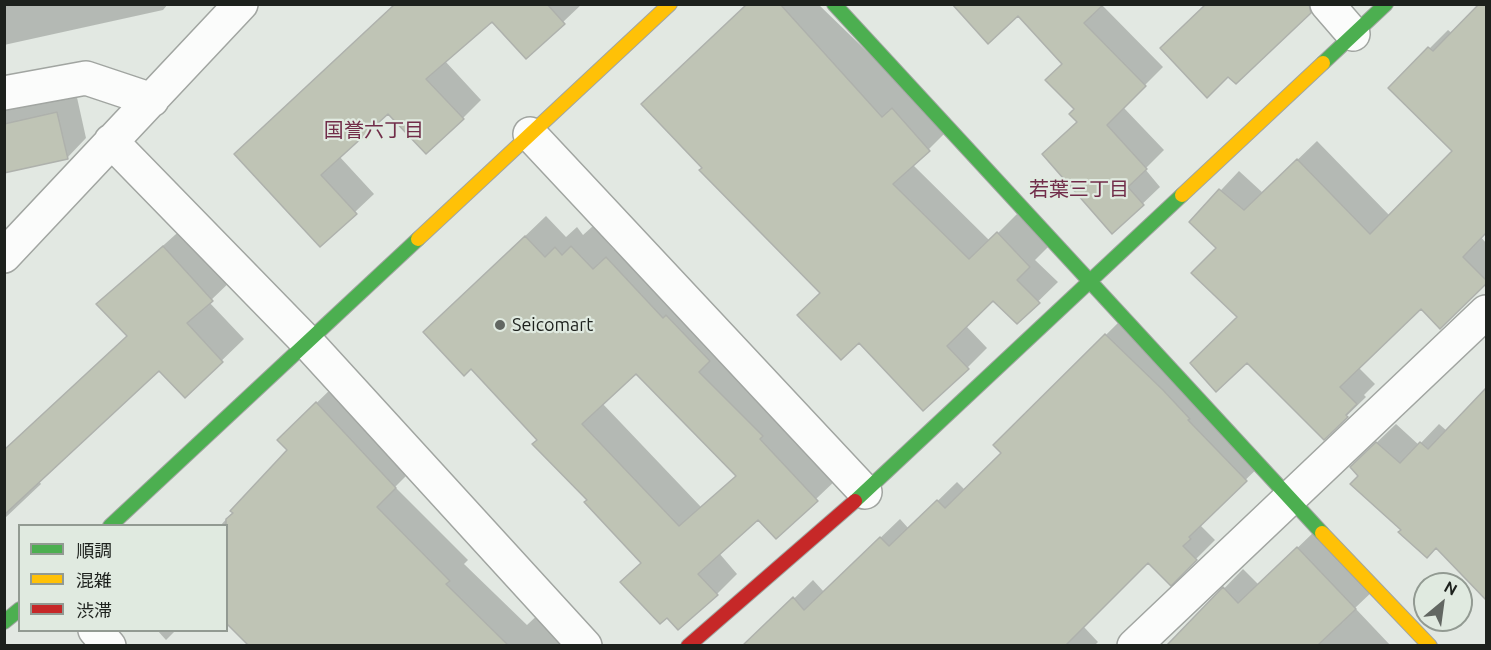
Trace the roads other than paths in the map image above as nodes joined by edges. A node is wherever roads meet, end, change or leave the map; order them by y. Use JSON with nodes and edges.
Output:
{"nodes":[{"id":1,"x":242,"y":4,"type":"edge"},
{"id":2,"x":670,"y":4,"type":"edge"},
{"id":3,"x":834,"y":4,"type":"edge"},
{"id":4,"x":1327,"y":4,"type":"edge"},
{"id":5,"x":1386,"y":4,"type":"edge"},
{"id":6,"x":1353,"y":34,"type":"junction"},
{"id":7,"x":4,"y":93,"type":"edge"},
{"id":8,"x":152,"y":100,"type":"junction"},
{"id":9,"x":530,"y":134,"type":"junction"},
{"id":10,"x":111,"y":141,"type":"junction"},
{"id":11,"x":4,"y":256,"type":"edge"},
{"id":12,"x":1092,"y":283,"type":"junction"},
{"id":13,"x":1486,"y":312,"type":"edge"},
{"id":14,"x":308,"y":343,"type":"junction"},
{"id":15,"x":866,"y":492,"type":"junction"},
{"id":16,"x":1289,"y":499,"type":"junction"},
{"id":17,"x":111,"y":524,"type":"edge"},
{"id":18,"x":18,"y":611,"type":"edge"},
{"id":19,"x":4,"y":622,"type":"edge"},
{"id":20,"x":97,"y":632,"type":"edge"},
{"id":21,"x":109,"y":645,"type":"edge"},
{"id":22,"x":585,"y":645,"type":"edge"},
{"id":23,"x":688,"y":645,"type":"edge"},
{"id":24,"x":1134,"y":645,"type":"edge"},
{"id":25,"x":1430,"y":645,"type":"edge"}],
"edges":[{"from":1,"to":8,"type":"street"},
{"from":2,"to":9,"type":"street"},
{"from":3,"to":12,"type":"street"},
{"from":4,"to":6,"type":"street"},
{"from":5,"to":6,"type":"street"},
{"from":6,"to":12,"type":"street"},
{"from":7,"to":8,"type":"street"},
{"from":8,"to":10,"type":"street"},
{"from":9,"to":14,"type":"street"},
{"from":9,"to":15,"type":"street"},
{"from":10,"to":11,"type":"street"},
{"from":10,"to":14,"type":"street"},
{"from":12,"to":15,"type":"street"},
{"from":12,"to":16,"type":"street"},
{"from":13,"to":16,"type":"street"},
{"from":14,"to":17,"type":"street"},
{"from":14,"to":22,"type":"street"},
{"from":15,"to":23,"type":"street"},
{"from":16,"to":24,"type":"street"},
{"from":16,"to":25,"type":"street"},
{"from":18,"to":19,"type":"street"},
{"from":20,"to":21,"type":"street"}]}
